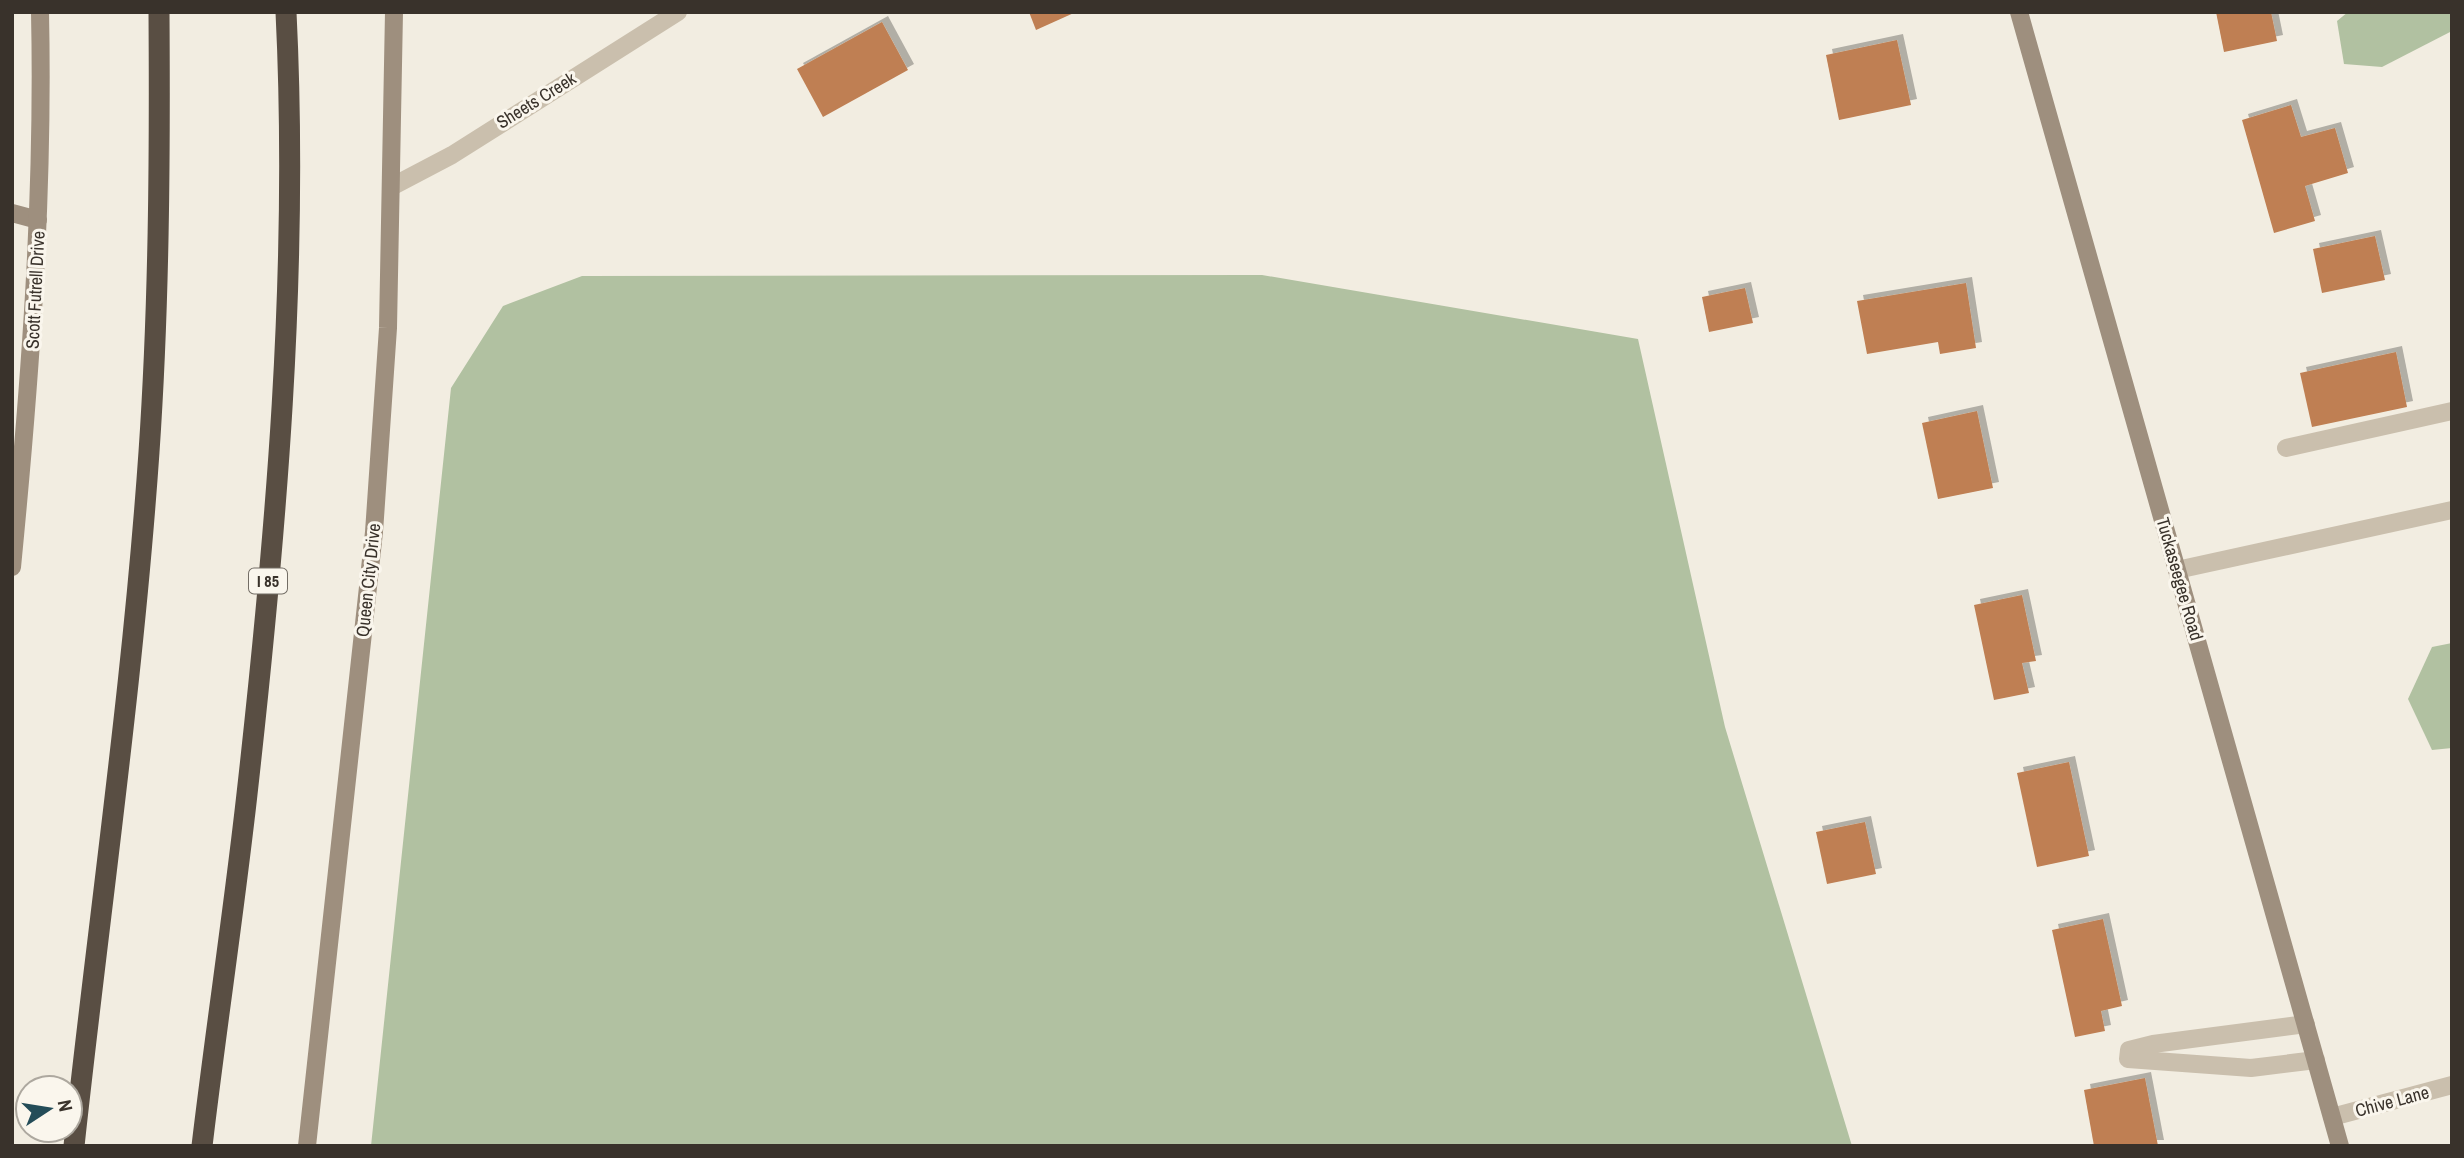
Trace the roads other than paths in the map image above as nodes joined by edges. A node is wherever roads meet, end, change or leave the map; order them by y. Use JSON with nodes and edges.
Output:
{"nodes":[{"id":1,"x":40,"y":12,"type":"edge"},
{"id":2,"x":159,"y":12,"type":"edge"},
{"id":3,"x":286,"y":12,"type":"edge"},
{"id":4,"x":394,"y":12,"type":"edge"},
{"id":5,"x":678,"y":12,"type":"edge"},
{"id":6,"x":2019,"y":12,"type":"edge"},
{"id":7,"x":393,"y":186,"type":"junction"},
{"id":8,"x":12,"y":213,"type":"edge"},
{"id":9,"x":38,"y":220,"type":"junction"},
{"id":10,"x":12,"y":226,"type":"edge"},
{"id":11,"x":2452,"y":411,"type":"edge"},
{"id":12,"x":2286,"y":448,"type":"dead end"},
{"id":13,"x":2452,"y":510,"type":"edge"},
{"id":14,"x":12,"y":568,"type":"edge"},
{"id":15,"x":2177,"y":570,"type":"junction"},
{"id":16,"x":2306,"y":1024,"type":"junction"},
{"id":17,"x":2316,"y":1060,"type":"junction"},
{"id":18,"x":2452,"y":1085,"type":"edge"},
{"id":19,"x":2332,"y":1117,"type":"junction"},
{"id":20,"x":74,"y":1146,"type":"edge"},
{"id":21,"x":202,"y":1146,"type":"edge"},
{"id":22,"x":307,"y":1146,"type":"edge"},
{"id":23,"x":2340,"y":1146,"type":"edge"}],
"edges":[{"from":1,"to":9,"type":"street","name":"Scott Futrell Drive"},
{"from":2,"to":20,"type":"highway"},
{"from":3,"to":21,"type":"highway","number":"I 85"},
{"from":4,"to":7,"type":"street","name":"Queen City Drive"},
{"from":5,"to":7,"type":"street","name":"Sheets Creek"},
{"from":6,"to":15,"type":"street","name":"Tuckaseegee Road"},
{"from":7,"to":22,"type":"street","name":"Queen City Drive"},
{"from":8,"to":9,"type":"street"},
{"from":9,"to":10,"type":"street"},
{"from":9,"to":14,"type":"street","name":"Scott Futrell Drive"},
{"from":11,"to":12,"type":"street"},
{"from":13,"to":15,"type":"street"},
{"from":15,"to":16,"type":"street","name":"Tuckaseegee Road"},
{"from":16,"to":17,"type":"street","name":"Tuckaseegee Road"},
{"from":16,"to":17,"type":"street"},
{"from":17,"to":19,"type":"street","name":"Tuckaseegee Road"},
{"from":18,"to":19,"type":"street","name":"Chive Lane"},
{"from":19,"to":23,"type":"street","name":"Tuckaseegee Road"}]}
